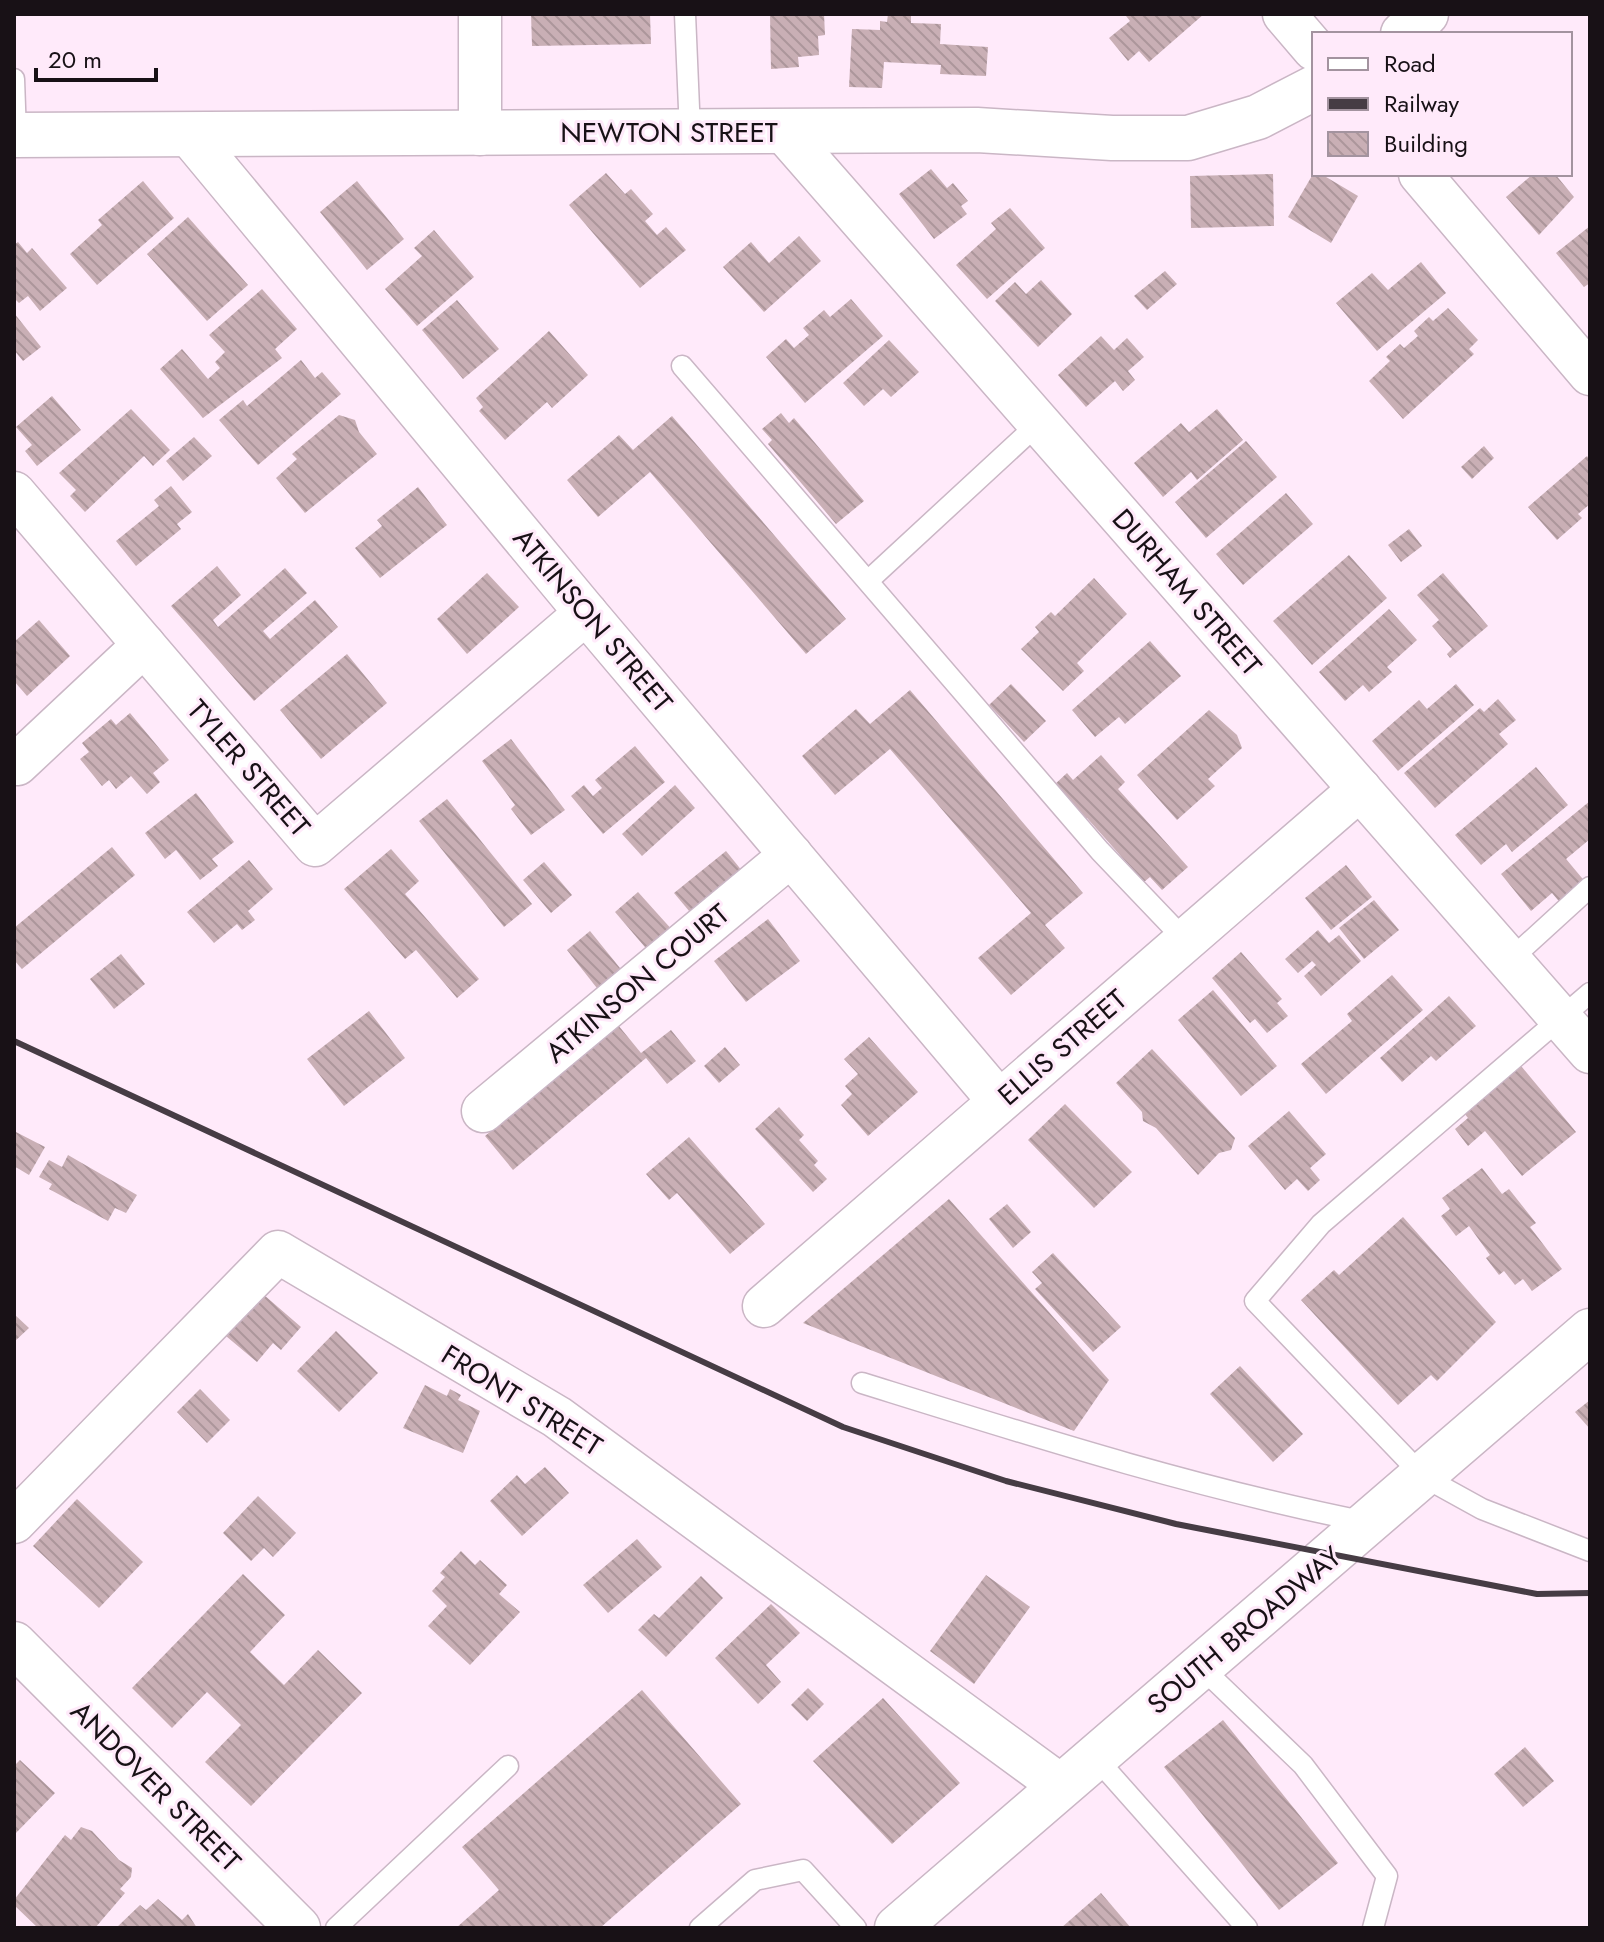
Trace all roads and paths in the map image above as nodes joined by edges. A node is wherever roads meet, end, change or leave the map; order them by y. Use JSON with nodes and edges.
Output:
{"nodes":[{"id":1,"x":480,"y":14,"type":"edge"},
{"id":2,"x":685,"y":14,"type":"edge"},
{"id":3,"x":1284,"y":14,"type":"edge"},
{"id":4,"x":1426,"y":14,"type":"edge"},
{"id":5,"x":1405,"y":32,"type":"edge"},
{"id":6,"x":1312,"y":47,"type":"edge"},
{"id":7,"x":14,"y":79,"type":"edge"},
{"id":8,"x":1312,"y":89,"type":"edge"},
{"id":9,"x":690,"y":132,"type":"junction"},
{"id":10,"x":784,"y":132,"type":"junction"},
{"id":11,"x":480,"y":134,"type":"junction"},
{"id":12,"x":15,"y":135,"type":"edge"},
{"id":13,"x":190,"y":136,"type":"junction"},
{"id":14,"x":1422,"y":176,"type":"edge"},
{"id":15,"x":682,"y":366,"type":"dead end"},
{"id":16,"x":1590,"y":374,"type":"edge"},
{"id":17,"x":1039,"y":423,"type":"junction"},
{"id":18,"x":14,"y":493,"type":"edge"},
{"id":19,"x":869,"y":580,"type":"junction"},
{"id":20,"x":586,"y":613,"type":"junction"},
{"id":21,"x":144,"y":645,"type":"junction"},
{"id":22,"x":14,"y":762,"type":"edge"},
{"id":23,"x":1360,"y":789,"type":"junction"},
{"id":24,"x":791,"y":855,"type":"junction"},
{"id":25,"x":1590,"y":887,"type":"edge"},
{"id":26,"x":1185,"y":940,"type":"junction"},
{"id":27,"x":1510,"y":960,"type":"junction"},
{"id":28,"x":1575,"y":1005,"type":"edge"},
{"id":29,"x":1590,"y":1052,"type":"edge"},
{"id":30,"x":999,"y":1101,"type":"junction"},
{"id":31,"x":483,"y":1111,"type":"dead end"},
{"id":32,"x":764,"y":1306,"type":"dead end"},
{"id":33,"x":1590,"y":1331,"type":"edge"},
{"id":34,"x":862,"y":1383,"type":"dead end"},
{"id":35,"x":1424,"y":1477,"type":"junction"},
{"id":36,"x":14,"y":1522,"type":"edge"},
{"id":37,"x":1370,"y":1523,"type":"junction"},
{"id":38,"x":1590,"y":1551,"type":"edge"},
{"id":39,"x":14,"y":1644,"type":"edge"},
{"id":40,"x":1201,"y":1667,"type":"junction"},
{"id":41,"x":1095,"y":1757,"type":"junction"},
{"id":42,"x":508,"y":1766,"type":"dead end"},
{"id":43,"x":1061,"y":1786,"type":"junction"},
{"id":44,"x":298,"y":1928,"type":"edge"},
{"id":45,"x":336,"y":1928,"type":"edge"},
{"id":46,"x":700,"y":1928,"type":"edge"},
{"id":47,"x":856,"y":1928,"type":"edge"},
{"id":48,"x":897,"y":1928,"type":"edge"},
{"id":49,"x":1247,"y":1928,"type":"edge"},
{"id":50,"x":1373,"y":1928,"type":"edge"}],
"edges":[{"from":1,"to":11,"type":"street"},
{"from":2,"to":9,"type":"lane"},
{"from":3,"to":6,"type":"street"},
{"from":4,"to":5,"type":"main road"},
{"from":7,"to":12,"type":"lane"},
{"from":8,"to":10,"type":"main road","name":"NEWTON STREET"},
{"from":9,"to":10,"type":"main road","name":"NEWTON STREET"},
{"from":9,"to":11,"type":"main road","name":"NEWTON STREET"},
{"from":10,"to":17,"type":"street","name":"DURHAM STREET"},
{"from":11,"to":13,"type":"main road","name":"NEWTON STREET"},
{"from":12,"to":13,"type":"main road","name":"NEWTON STREET"},
{"from":13,"to":20,"type":"street","name":"ATKINSON STREET"},
{"from":14,"to":16,"type":"street"},
{"from":15,"to":19,"type":"lane"},
{"from":17,"to":19,"type":"lane"},
{"from":17,"to":23,"type":"street","name":"DURHAM STREET"},
{"from":18,"to":21,"type":"street","name":"TYLER STREET"},
{"from":19,"to":26,"type":"lane"},
{"from":20,"to":21,"type":"street","name":"TYLER STREET"},
{"from":20,"to":24,"type":"street","name":"ATKINSON STREET"},
{"from":21,"to":22,"type":"street"},
{"from":23,"to":26,"type":"street","name":"ELLIS STREET"},
{"from":23,"to":27,"type":"street","name":"DURHAM STREET"},
{"from":24,"to":30,"type":"street","name":"ATKINSON STREET"},
{"from":24,"to":31,"type":"street","name":"ATKINSON COURT"},
{"from":25,"to":27,"type":"lane"},
{"from":26,"to":30,"type":"street","name":"ELLIS STREET"},
{"from":27,"to":28,"type":"street","name":"DURHAM STREET"},
{"from":28,"to":29,"type":"street","name":"DURHAM STREET"},
{"from":28,"to":35,"type":"lane"},
{"from":30,"to":32,"type":"street","name":"ELLIS STREET"},
{"from":33,"to":35,"type":"main road","name":"SOUTH BROADWAY"},
{"from":34,"to":37,"type":"lane"},
{"from":35,"to":37,"type":"main road","name":"SOUTH BROADWAY"},
{"from":35,"to":38,"type":"lane"},
{"from":36,"to":43,"type":"street","name":"FRONT STREET"},
{"from":37,"to":40,"type":"main road","name":"SOUTH BROADWAY"},
{"from":39,"to":44,"type":"main road","name":"ANDOVER STREET"},
{"from":40,"to":41,"type":"main road","name":"SOUTH BROADWAY"},
{"from":40,"to":50,"type":"lane"},
{"from":41,"to":43,"type":"main road","name":"SOUTH BROADWAY"},
{"from":41,"to":49,"type":"lane"},
{"from":42,"to":45,"type":"lane"},
{"from":43,"to":48,"type":"main road","name":"SOUTH BROADWAY"},
{"from":46,"to":47,"type":"lane"}]}
